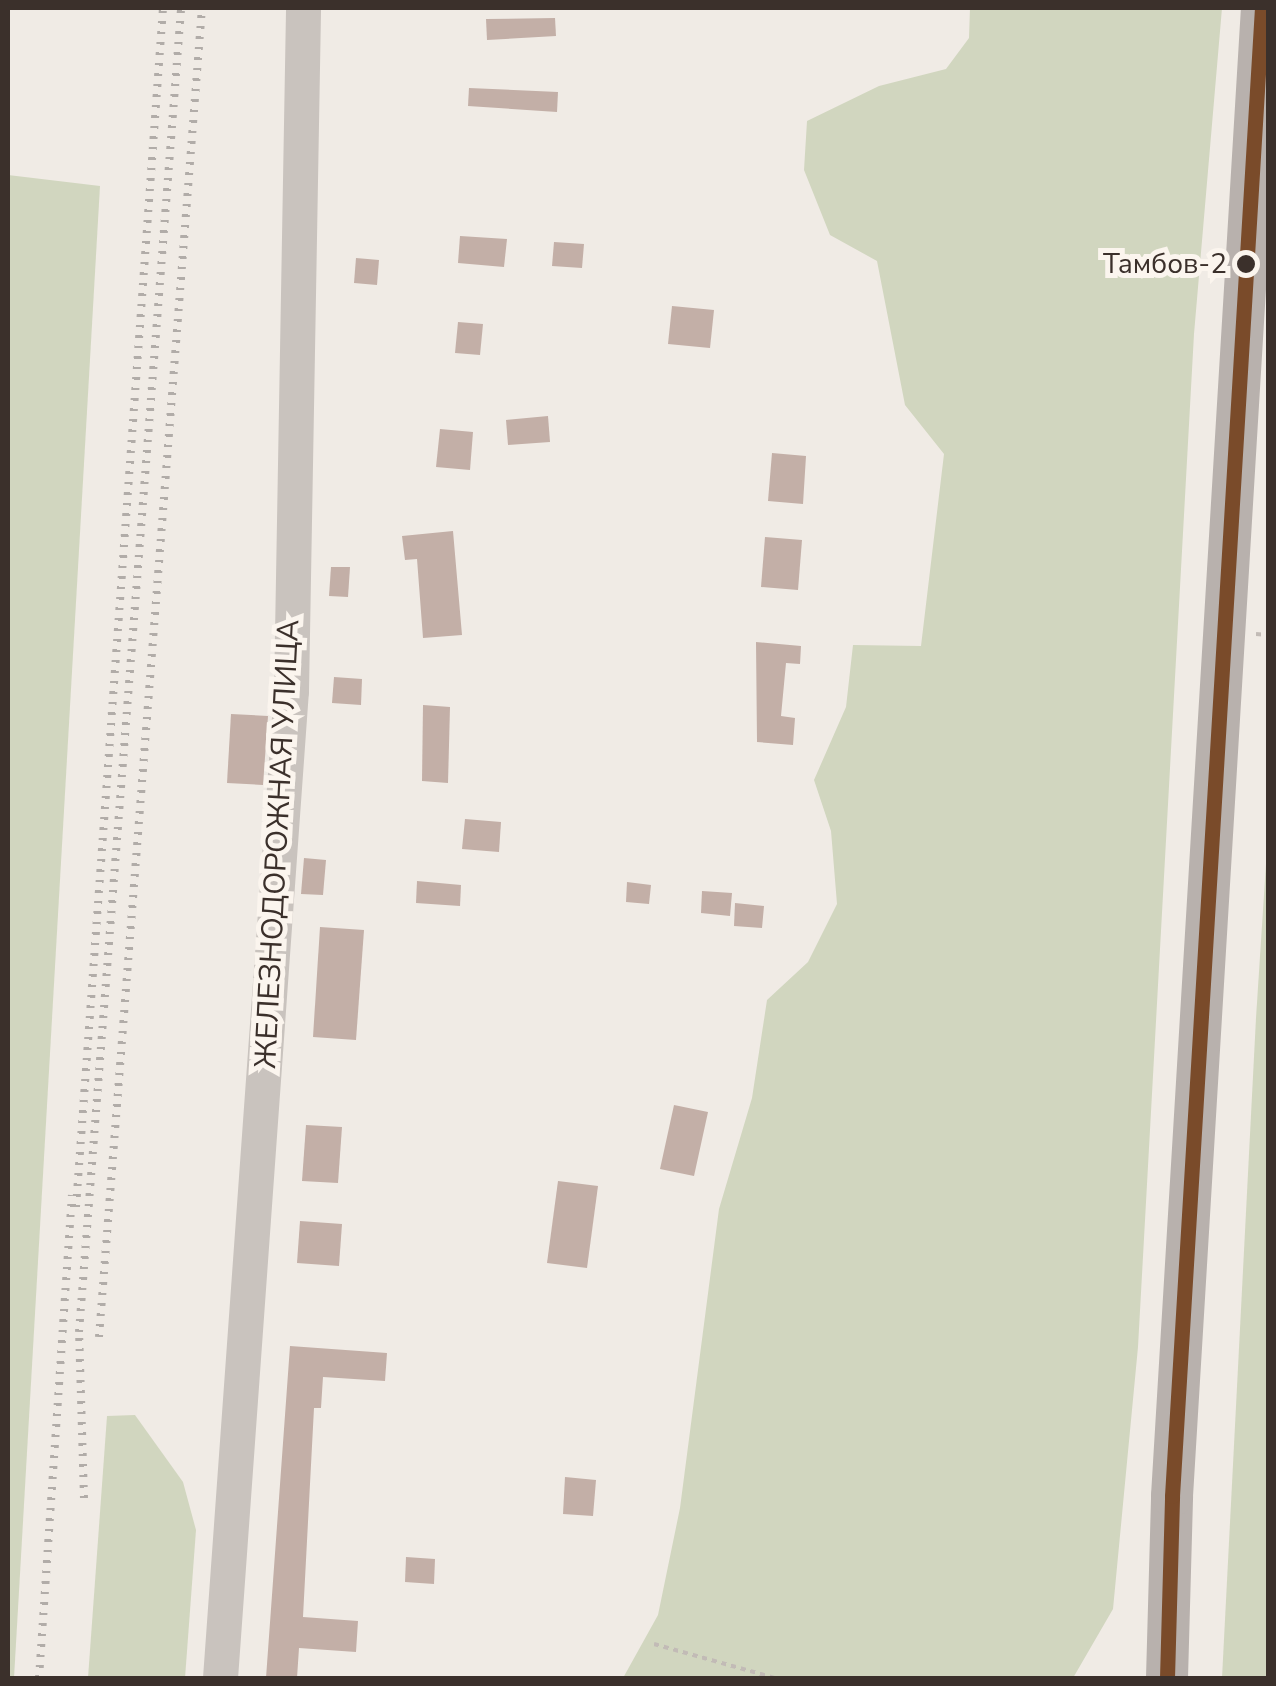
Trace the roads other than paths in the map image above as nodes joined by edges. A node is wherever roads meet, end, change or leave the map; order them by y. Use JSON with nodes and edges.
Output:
{"nodes":[{"id":1,"x":304,"y":8,"type":"edge"},
{"id":2,"x":1262,"y":8,"type":"edge"},
{"id":3,"x":220,"y":1678,"type":"edge"},
{"id":4,"x":1168,"y":1678,"type":"edge"}],
"edges":[{"from":1,"to":3,"type":"street","name":"ЖЕЛЕЗНОДОРОЖНАЯ УЛИЦА"},
{"from":2,"to":4,"type":"main road"}]}
